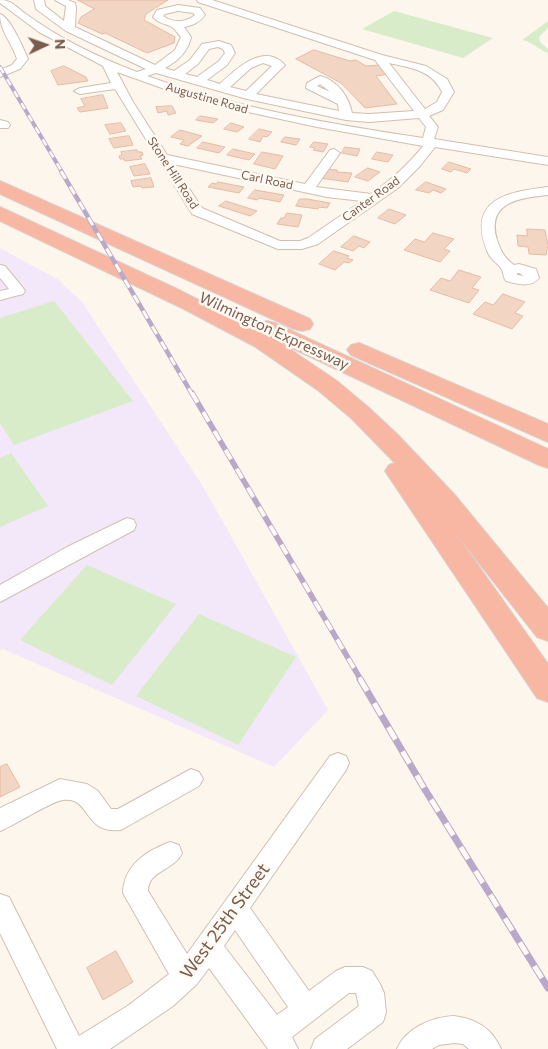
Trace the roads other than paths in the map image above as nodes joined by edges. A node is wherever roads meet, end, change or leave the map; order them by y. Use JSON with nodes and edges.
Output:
{"nodes":[{"id":1,"x":4,"y":0,"type":"edge"},
{"id":2,"x":58,"y":0,"type":"edge"},
{"id":3,"x":204,"y":1,"type":"edge"},
{"id":4,"x":40,"y":2,"type":"edge"},
{"id":5,"x":191,"y":9,"type":"junction"},
{"id":6,"x":21,"y":15,"type":"junction"},
{"id":7,"x":3,"y":24,"type":"edge"},
{"id":8,"x":176,"y":24,"type":"junction"},
{"id":9,"x":70,"y":29,"type":"junction"},
{"id":10,"x":86,"y":55,"type":"junction"},
{"id":11,"x":379,"y":58,"type":"junction"},
{"id":12,"x":73,"y":61,"type":"dead end"},
{"id":13,"x":108,"y":65,"type":"junction"},
{"id":14,"x":155,"y":68,"type":"junction"},
{"id":15,"x":0,"y":74,"type":"edge"},
{"id":16,"x":176,"y":75,"type":"junction"},
{"id":17,"x":137,"y":76,"type":"junction"},
{"id":18,"x":112,"y":80,"type":"junction"},
{"id":19,"x":198,"y":82,"type":"junction"},
{"id":20,"x":220,"y":89,"type":"junction"},
{"id":21,"x":80,"y":91,"type":"dead end"},
{"id":22,"x":247,"y":96,"type":"junction"},
{"id":23,"x":343,"y":102,"type":"dead end"},
{"id":24,"x":422,"y":114,"type":"junction"},
{"id":25,"x":346,"y":116,"type":"junction"},
{"id":26,"x":429,"y":143,"type":"junction"},
{"id":27,"x":334,"y":153,"type":"dead end"},
{"id":28,"x":163,"y":158,"type":"junction"},
{"id":29,"x":548,"y":161,"type":"edge"},
{"id":30,"x":0,"y":187,"type":"edge"},
{"id":31,"x":308,"y":189,"type":"junction"},
{"id":32,"x":548,"y":190,"type":"edge"},
{"id":33,"x":372,"y":198,"type":"junction"},
{"id":34,"x":0,"y":206,"type":"edge"},
{"id":35,"x":0,"y":213,"type":"edge"},
{"id":36,"x":302,"y":245,"type":"joint"},
{"id":37,"x":0,"y":268,"type":"edge"},
{"id":38,"x":511,"y":269,"type":"dead end"},
{"id":39,"x":0,"y":296,"type":"edge"},
{"id":40,"x":298,"y":364,"type":"junction"},
{"id":41,"x":548,"y":434,"type":"edge"},
{"id":42,"x":548,"y":459,"type":"edge"},
{"id":43,"x":127,"y":526,"type":"dead end"},
{"id":44,"x":0,"y":594,"type":"edge"},
{"id":45,"x":548,"y":629,"type":"edge"},
{"id":46,"x":548,"y":689,"type":"edge"},
{"id":47,"x":338,"y":763,"type":"dead end"},
{"id":48,"x":191,"y":779,"type":"dead end"},
{"id":49,"x":0,"y":820,"type":"edge"},
{"id":50,"x":170,"y":853,"type":"dead end"},
{"id":51,"x":0,"y":906,"type":"edge"},
{"id":52,"x":236,"y":909,"type":"junction"},
{"id":53,"x":209,"y":947,"type":"junction"},
{"id":54,"x":188,"y":975,"type":"junction"},
{"id":55,"x":305,"y":1009,"type":"junction"},
{"id":56,"x":279,"y":1042,"type":"edge"},
{"id":57,"x":71,"y":1049,"type":"edge"},
{"id":58,"x":84,"y":1049,"type":"edge"},
{"id":59,"x":325,"y":1049,"type":"edge"},
{"id":60,"x":411,"y":1049,"type":"edge"},
{"id":61,"x":488,"y":1049,"type":"edge"}],
"edges":[{"from":1,"to":4,"type":"street"},
{"from":1,"to":6,"type":"street","name":"Augustine Road"},
{"from":2,"to":4,"type":"street"},
{"from":2,"to":9,"type":"street"},
{"from":3,"to":5,"type":"street"},
{"from":3,"to":11,"type":"street"},
{"from":4,"to":6,"type":"street"},
{"from":4,"to":9,"type":"street"},
{"from":5,"to":8,"type":"street"},
{"from":5,"to":8,"type":"street"},
{"from":6,"to":7,"type":"street"},
{"from":6,"to":10,"type":"street","name":"Augustine Road"},
{"from":7,"to":15,"type":"street"},
{"from":8,"to":14,"type":"street"},
{"from":9,"to":14,"type":"street"},
{"from":10,"to":12,"type":"street"},
{"from":10,"to":13,"type":"street","name":"Augustine Road"},
{"from":11,"to":24,"type":"street"},
{"from":11,"to":24,"type":"street"},
{"from":13,"to":17,"type":"street","name":"Augustine Road"},
{"from":13,"to":18,"type":"street","name":"Stone Hill Road"},
{"from":14,"to":16,"type":"street"},
{"from":14,"to":17,"type":"street"},
{"from":16,"to":19,"type":"street"},
{"from":16,"to":19,"type":"street"},
{"from":17,"to":26,"type":"street","name":"Augustine Road"},
{"from":18,"to":21,"type":"street"},
{"from":18,"to":28,"type":"street","name":"Stone Hill Road"},
{"from":19,"to":20,"type":"street"},
{"from":20,"to":22,"type":"street"},
{"from":20,"to":22,"type":"street"},
{"from":22,"to":25,"type":"street"},
{"from":23,"to":25,"type":"street"},
{"from":24,"to":25,"type":"street"},
{"from":24,"to":26,"type":"street"},
{"from":26,"to":29,"type":"street"},
{"from":26,"to":33,"type":"street","name":"Canter Road"},
{"from":27,"to":31,"type":"street"},
{"from":28,"to":31,"type":"street","name":"Carl Road"},
{"from":28,"to":36,"type":"street","name":"Stone Hill Road"},
{"from":30,"to":41,"type":"highway","name":"Wilmington Expressway"},
{"from":31,"to":33,"type":"street","name":"Carl Road"},
{"from":32,"to":38,"type":"street"},
{"from":33,"to":36,"type":"street","name":"Canter Road"},
{"from":34,"to":42,"type":"highway","name":"Wilmington Expressway"},
{"from":35,"to":40,"type":"highway"},
{"from":37,"to":39,"type":"street"},
{"from":40,"to":45,"type":"highway"},
{"from":40,"to":46,"type":"highway"},
{"from":43,"to":44,"type":"street"},
{"from":47,"to":52,"type":"street","name":"West 25th Street"},
{"from":48,"to":49,"type":"street"},
{"from":50,"to":54,"type":"street"},
{"from":51,"to":57,"type":"street"},
{"from":52,"to":53,"type":"street","name":"West 25th Street"},
{"from":52,"to":55,"type":"street"},
{"from":53,"to":54,"type":"street","name":"West 25th Street"},
{"from":53,"to":56,"type":"street"},
{"from":54,"to":58,"type":"street","name":"West 25th Street"},
{"from":55,"to":56,"type":"street"},
{"from":55,"to":59,"type":"street"},
{"from":60,"to":61,"type":"street"}]}
